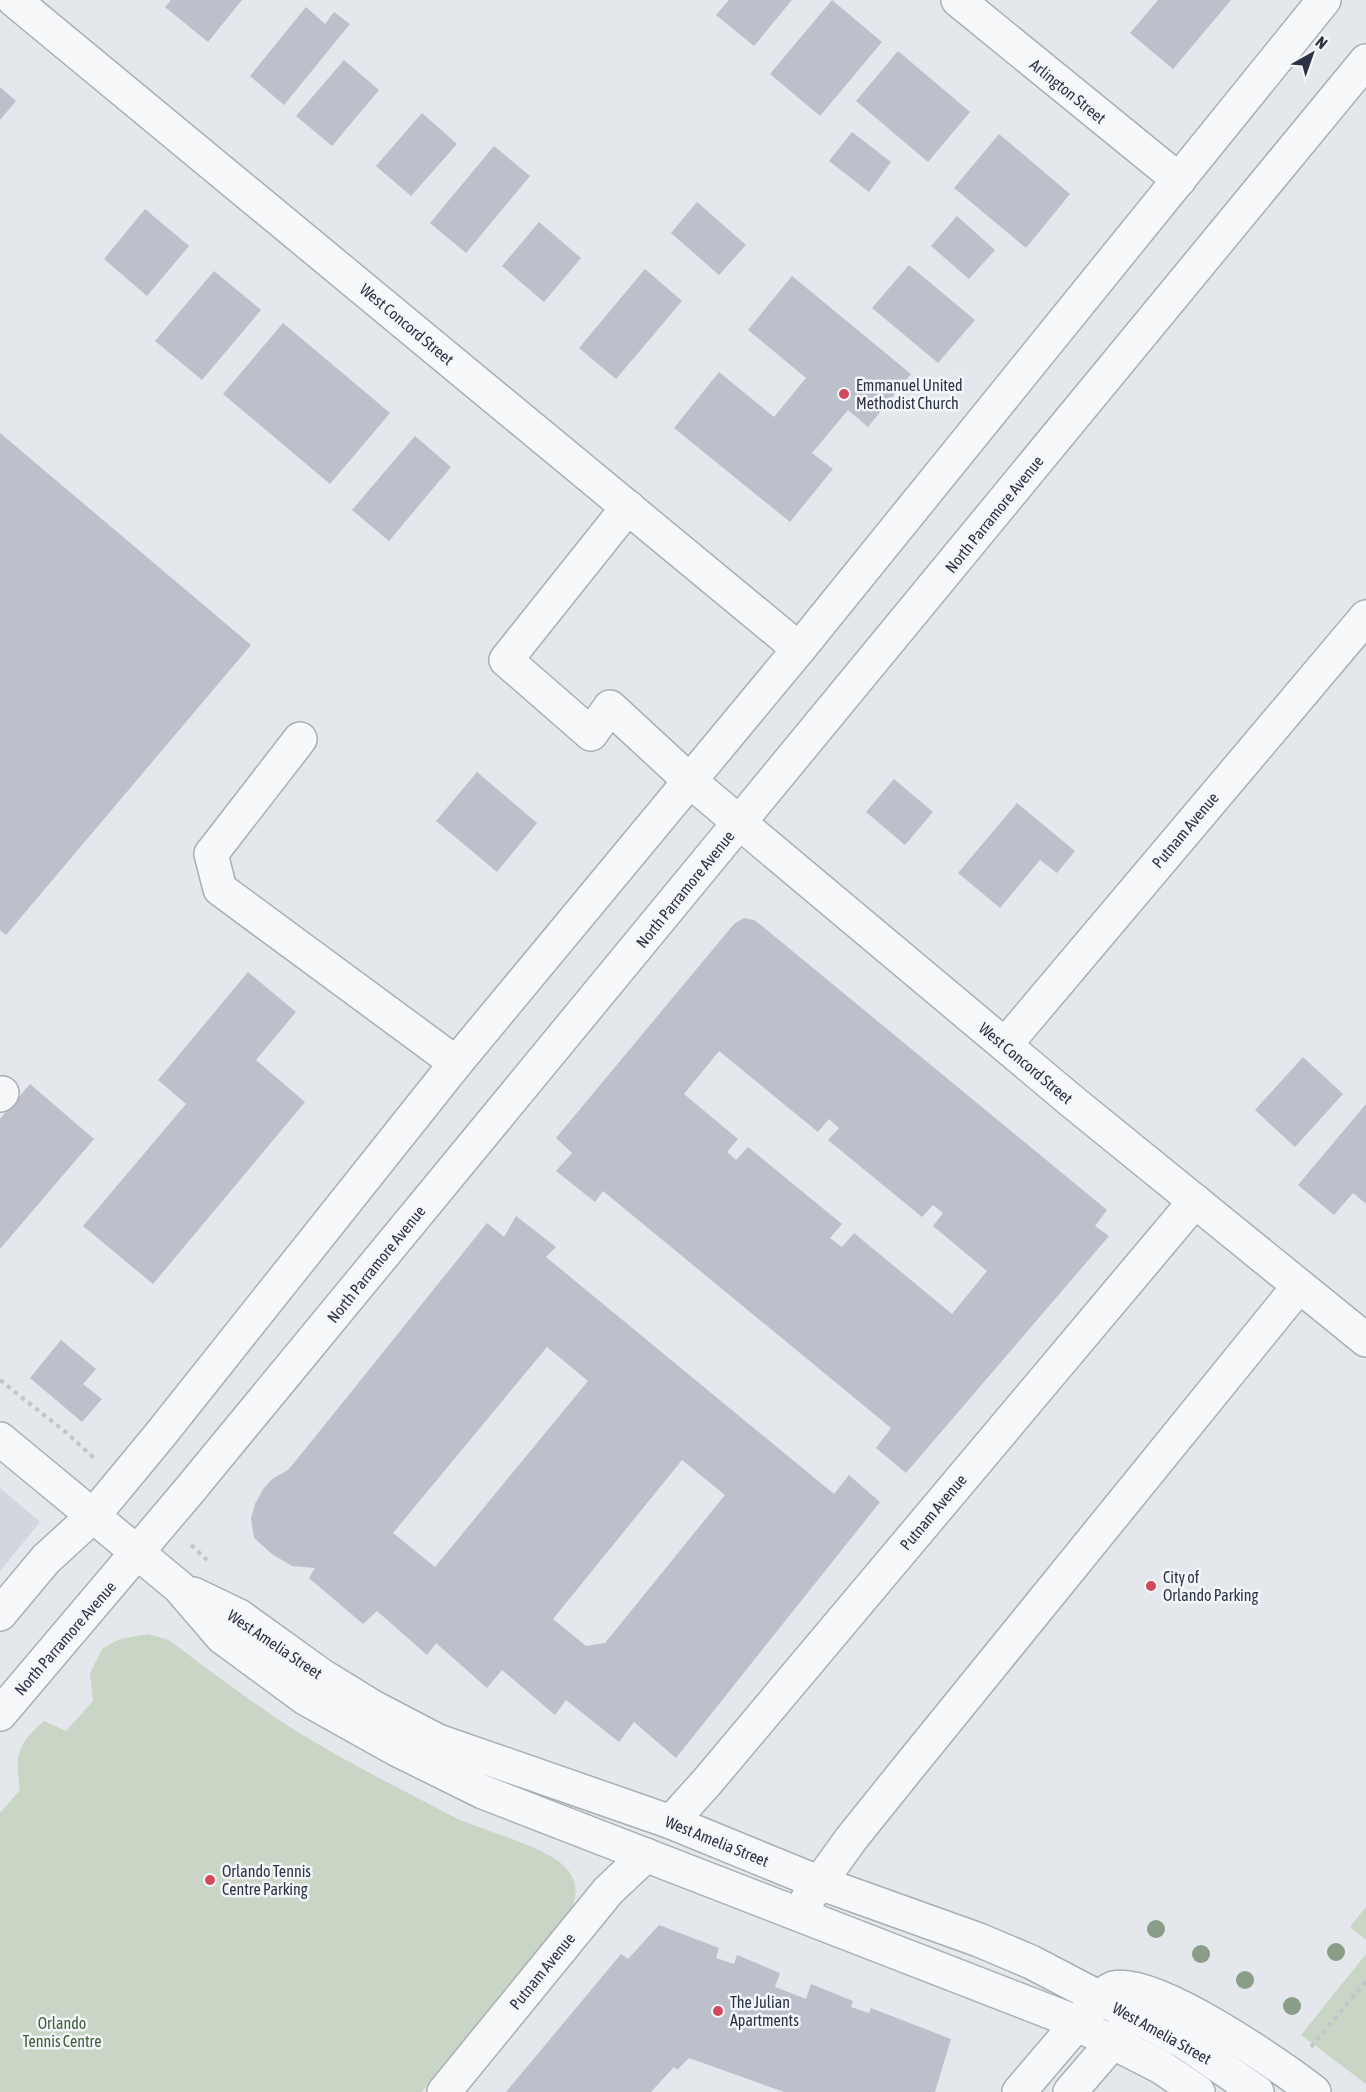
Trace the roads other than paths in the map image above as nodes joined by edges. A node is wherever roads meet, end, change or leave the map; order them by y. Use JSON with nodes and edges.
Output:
{"nodes":[{"id":1,"x":14,"y":0,"type":"edge"},
{"id":2,"x":958,"y":0,"type":"edge"},
{"id":3,"x":1324,"y":0,"type":"edge"},
{"id":4,"x":1366,"y":61,"type":"edge"},
{"id":5,"x":1179,"y":180,"type":"junction"},
{"id":6,"x":628,"y":507,"type":"junction"},
{"id":7,"x":1366,"y":617,"type":"edge"},
{"id":8,"x":799,"y":649,"type":"junction"},
{"id":9,"x":300,"y":739,"type":"dead end"},
{"id":10,"x":690,"y":782,"type":"junction"},
{"id":11,"x":740,"y":823,"type":"junction"},
{"id":12,"x":1005,"y":1045,"type":"junction"},
{"id":13,"x":456,"y":1063,"type":"junction"},
{"id":14,"x":1195,"y":1201,"type":"junction"},
{"id":15,"x":1299,"y":1286,"type":"junction"},
{"id":16,"x":1366,"y":1340,"type":"edge"},
{"id":17,"x":0,"y":1439,"type":"edge"},
{"id":18,"x":93,"y":1516,"type":"junction"},
{"id":19,"x":138,"y":1553,"type":"junction"},
{"id":20,"x":179,"y":1587,"type":"junction"},
{"id":21,"x":0,"y":1614,"type":"edge"},
{"id":22,"x":0,"y":1714,"type":"edge"},
{"id":23,"x":671,"y":1822,"type":"junction"},
{"id":24,"x":646,"y":1855,"type":"junction"},
{"id":25,"x":820,"y":1883,"type":"junction"},
{"id":26,"x":797,"y":1914,"type":"junction"},
{"id":27,"x":1099,"y":1998,"type":"junction"},
{"id":28,"x":1134,"y":2017,"type":"junction"},
{"id":29,"x":1076,"y":2024,"type":"junction"},
{"id":30,"x":1112,"y":2043,"type":"junction"},
{"id":31,"x":444,"y":2092,"type":"edge"},
{"id":32,"x":1019,"y":2092,"type":"edge"},
{"id":33,"x":1070,"y":2092,"type":"edge"},
{"id":34,"x":1198,"y":2092,"type":"edge"},
{"id":35,"x":1257,"y":2092,"type":"edge"},
{"id":36,"x":1314,"y":2092,"type":"edge"}],
"edges":[{"from":1,"to":6,"type":"street","name":"West Concord Street"},
{"from":2,"to":5,"type":"street","name":"Arlington Street"},
{"from":3,"to":5,"type":"street"},
{"from":4,"to":11,"type":"street","name":"North Parramore Avenue"},
{"from":5,"to":8,"type":"street"},
{"from":6,"to":8,"type":"street","name":"West Concord Street"},
{"from":6,"to":10,"type":"street","name":"West Concord Street"},
{"from":7,"to":12,"type":"street","name":"Putnam Avenue"},
{"from":8,"to":10,"type":"street"},
{"from":9,"to":13,"type":"street"},
{"from":10,"to":11,"type":"street","name":"West Concord Street"},
{"from":10,"to":13,"type":"street"},
{"from":11,"to":12,"type":"street","name":"West Concord Street"},
{"from":11,"to":19,"type":"street","name":"North Parramore Avenue"},
{"from":12,"to":14,"type":"street","name":"West Concord Street"},
{"from":13,"to":18,"type":"street"},
{"from":14,"to":15,"type":"street","name":"West Concord Street"},
{"from":14,"to":23,"type":"street","name":"Putnam Avenue"},
{"from":15,"to":16,"type":"street","name":"West Concord Street"},
{"from":15,"to":25,"type":"street"},
{"from":17,"to":18,"type":"street","name":"West Amelia Street"},
{"from":18,"to":19,"type":"street","name":"West Amelia Street"},
{"from":18,"to":21,"type":"street"},
{"from":19,"to":20,"type":"street","name":"West Amelia Street"},
{"from":19,"to":22,"type":"street","name":"North Parramore Avenue"},
{"from":20,"to":23,"type":"street","name":"West Amelia Street"},
{"from":20,"to":24,"type":"street","name":"West Amelia Street"},
{"from":23,"to":25,"type":"street","name":"West Amelia Street"},
{"from":24,"to":26,"type":"street","name":"West Amelia Street"},
{"from":24,"to":31,"type":"street","name":"Putnam Avenue"},
{"from":25,"to":26,"type":"street"},
{"from":25,"to":27,"type":"street","name":"West Amelia Street"},
{"from":26,"to":29,"type":"street","name":"West Amelia Street"},
{"from":27,"to":28,"type":"street","name":"West Amelia Street"},
{"from":27,"to":29,"type":"street"},
{"from":27,"to":36,"type":"street"},
{"from":28,"to":30,"type":"street"},
{"from":28,"to":35,"type":"street","name":"West Amelia Street"},
{"from":29,"to":30,"type":"street","name":"West Amelia Street"},
{"from":29,"to":32,"type":"street"},
{"from":30,"to":33,"type":"street"},
{"from":30,"to":34,"type":"street","name":"West Amelia Street"}]}
